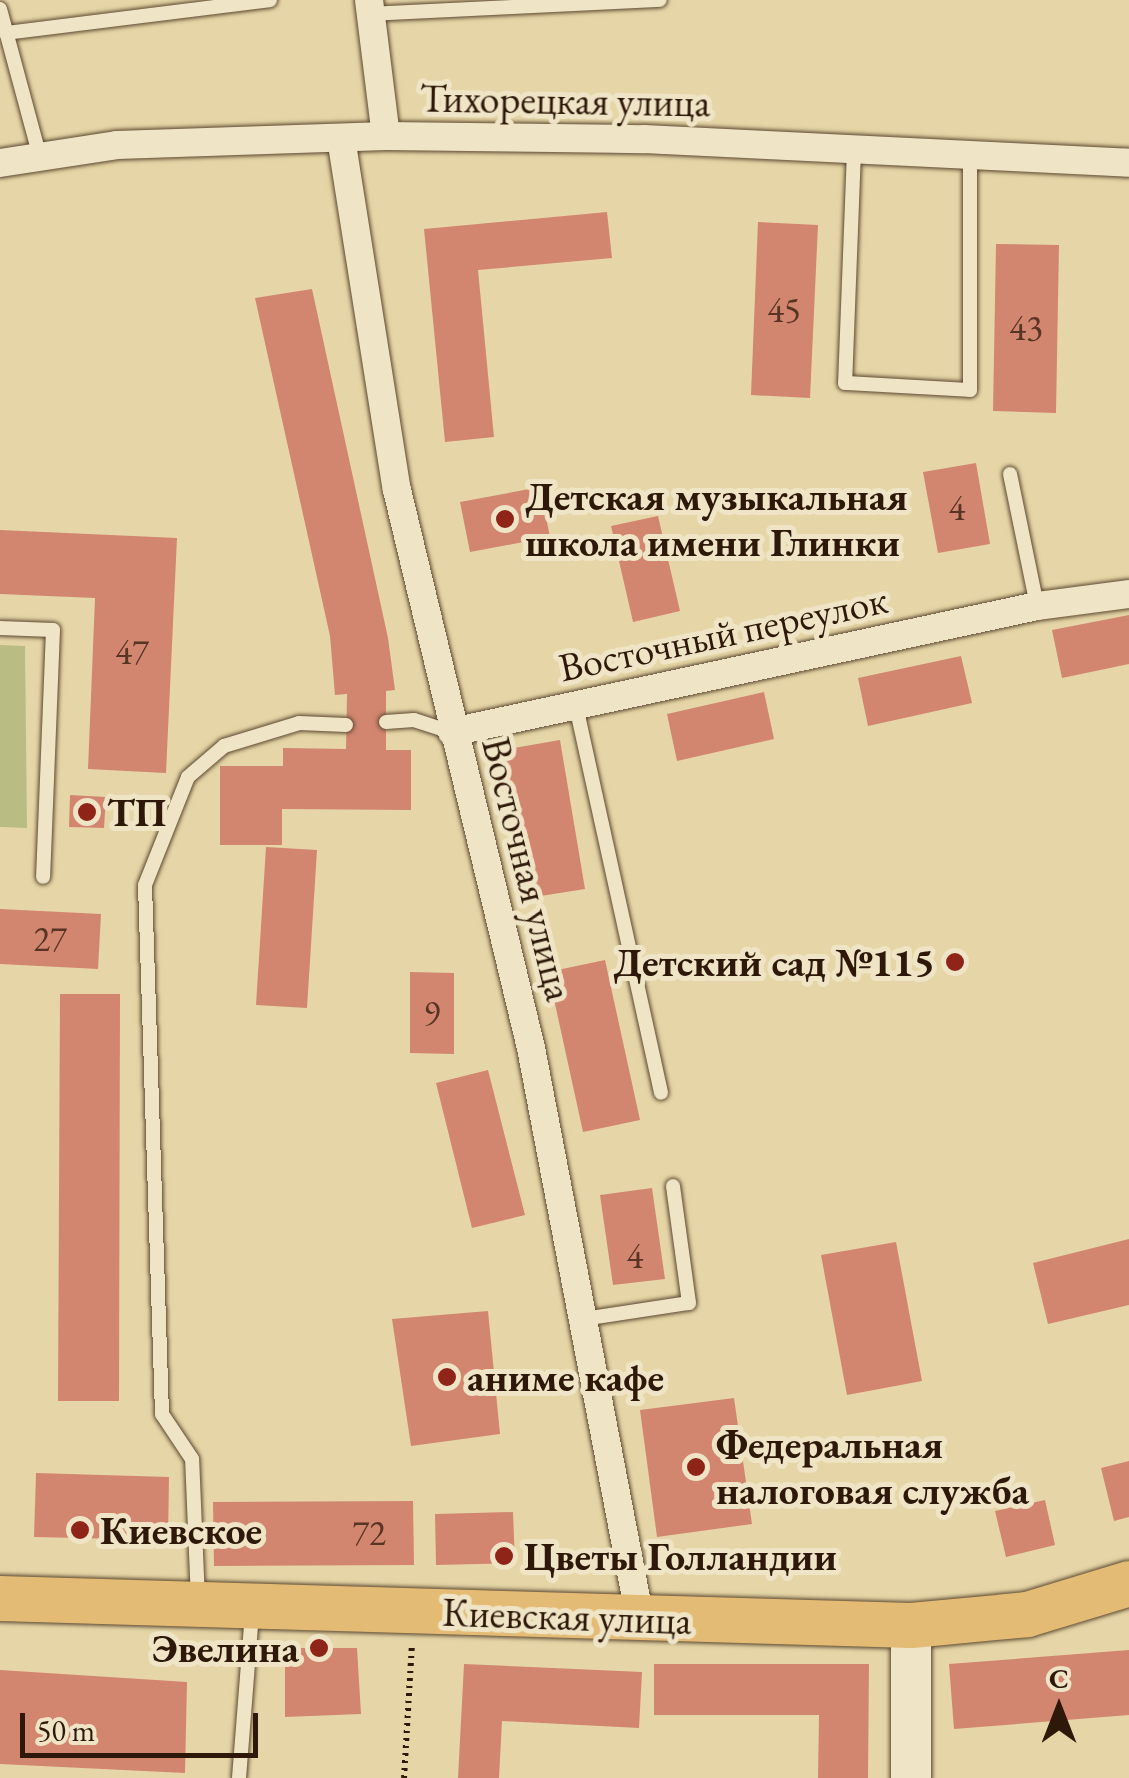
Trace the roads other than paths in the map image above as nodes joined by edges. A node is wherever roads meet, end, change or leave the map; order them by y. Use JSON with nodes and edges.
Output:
{"nodes":[{"id":1,"x":270,"y":0,"type":"edge"},
{"id":2,"x":660,"y":0,"type":"edge"},
{"id":3,"x":629,"y":1,"type":"edge"},
{"id":4,"x":538,"y":3,"type":"edge"},
{"id":5,"x":441,"y":5,"type":"edge"},
{"id":6,"x":370,"y":7,"type":"edge"},
{"id":7,"x":0,"y":8,"type":"edge"},
{"id":8,"x":6,"y":32,"type":"junction"},
{"id":9,"x":386,"y":136,"type":"junction"},
{"id":10,"x":340,"y":138,"type":"junction"},
{"id":11,"x":854,"y":150,"type":"junction"},
{"id":12,"x":970,"y":151,"type":"junction"},
{"id":13,"x":40,"y":158,"type":"junction"},
{"id":14,"x":0,"y":163,"type":"edge"},
{"id":15,"x":1129,"y":163,"type":"edge"},
{"id":16,"x":1010,"y":474,"type":"dead end"},
{"id":17,"x":1129,"y":594,"type":"edge"},
{"id":18,"x":1037,"y":606,"type":"junction"},
{"id":19,"x":0,"y":628,"type":"edge"},
{"id":20,"x":576,"y":706,"type":"junction"},
{"id":21,"x":386,"y":722,"type":"dead end"},
{"id":22,"x":346,"y":725,"type":"dead end"},
{"id":23,"x":452,"y":732,"type":"junction"},
{"id":24,"x":43,"y":877,"type":"dead end"},
{"id":25,"x":661,"y":1093,"type":"dead end"},
{"id":26,"x":673,"y":1186,"type":"dead end"},
{"id":27,"x":583,"y":1318,"type":"junction"},
{"id":28,"x":1129,"y":1583,"type":"edge"},
{"id":29,"x":0,"y":1598,"type":"edge"},
{"id":30,"x":198,"y":1606,"type":"junction"},
{"id":31,"x":252,"y":1608,"type":"junction"},
{"id":32,"x":640,"y":1619,"type":"junction"},
{"id":33,"x":911,"y":1625,"type":"junction"},
{"id":34,"x":239,"y":1778,"type":"edge"},
{"id":35,"x":911,"y":1778,"type":"edge"}],
"edges":[{"from":1,"to":8,"type":"lane"},
{"from":2,"to":3,"type":"lane"},
{"from":3,"to":4,"type":"lane"},
{"from":4,"to":5,"type":"lane"},
{"from":5,"to":6,"type":"lane"},
{"from":6,"to":9,"type":"street"},
{"from":7,"to":8,"type":"lane"},
{"from":8,"to":13,"type":"lane"},
{"from":9,"to":10,"type":"street","name":"Тихорецкая улица"},
{"from":9,"to":11,"type":"street","name":"Тихорецкая улица"},
{"from":10,"to":13,"type":"street","name":"Тихорецкая улица"},
{"from":10,"to":23,"type":"street","name":"Восточная улица"},
{"from":11,"to":12,"type":"street","name":"Тихорецкая улица"},
{"from":11,"to":12,"type":"lane"},
{"from":12,"to":15,"type":"street","name":"Тихорецкая улица"},
{"from":13,"to":14,"type":"street","name":"Тихорецкая улица"},
{"from":16,"to":18,"type":"lane"},
{"from":17,"to":18,"type":"street","name":"Восточный переулок"},
{"from":18,"to":20,"type":"street","name":"Восточный переулок"},
{"from":19,"to":24,"type":"lane"},
{"from":20,"to":23,"type":"street","name":"Восточный переулок"},
{"from":20,"to":25,"type":"lane"},
{"from":21,"to":23,"type":"lane"},
{"from":22,"to":30,"type":"lane"},
{"from":23,"to":27,"type":"street","name":"Восточная улица"},
{"from":26,"to":27,"type":"lane"},
{"from":27,"to":32,"type":"street","name":"Восточная улица"},
{"from":28,"to":33,"type":"main road","name":"Киевская улица"},
{"from":29,"to":30,"type":"main road","name":"Киевская улица"},
{"from":30,"to":31,"type":"main road","name":"Киевская улица"},
{"from":31,"to":32,"type":"main road","name":"Киевская улица"},
{"from":31,"to":34,"type":"lane"},
{"from":32,"to":33,"type":"main road","name":"Киевская улица"},
{"from":33,"to":35,"type":"street"}]}
